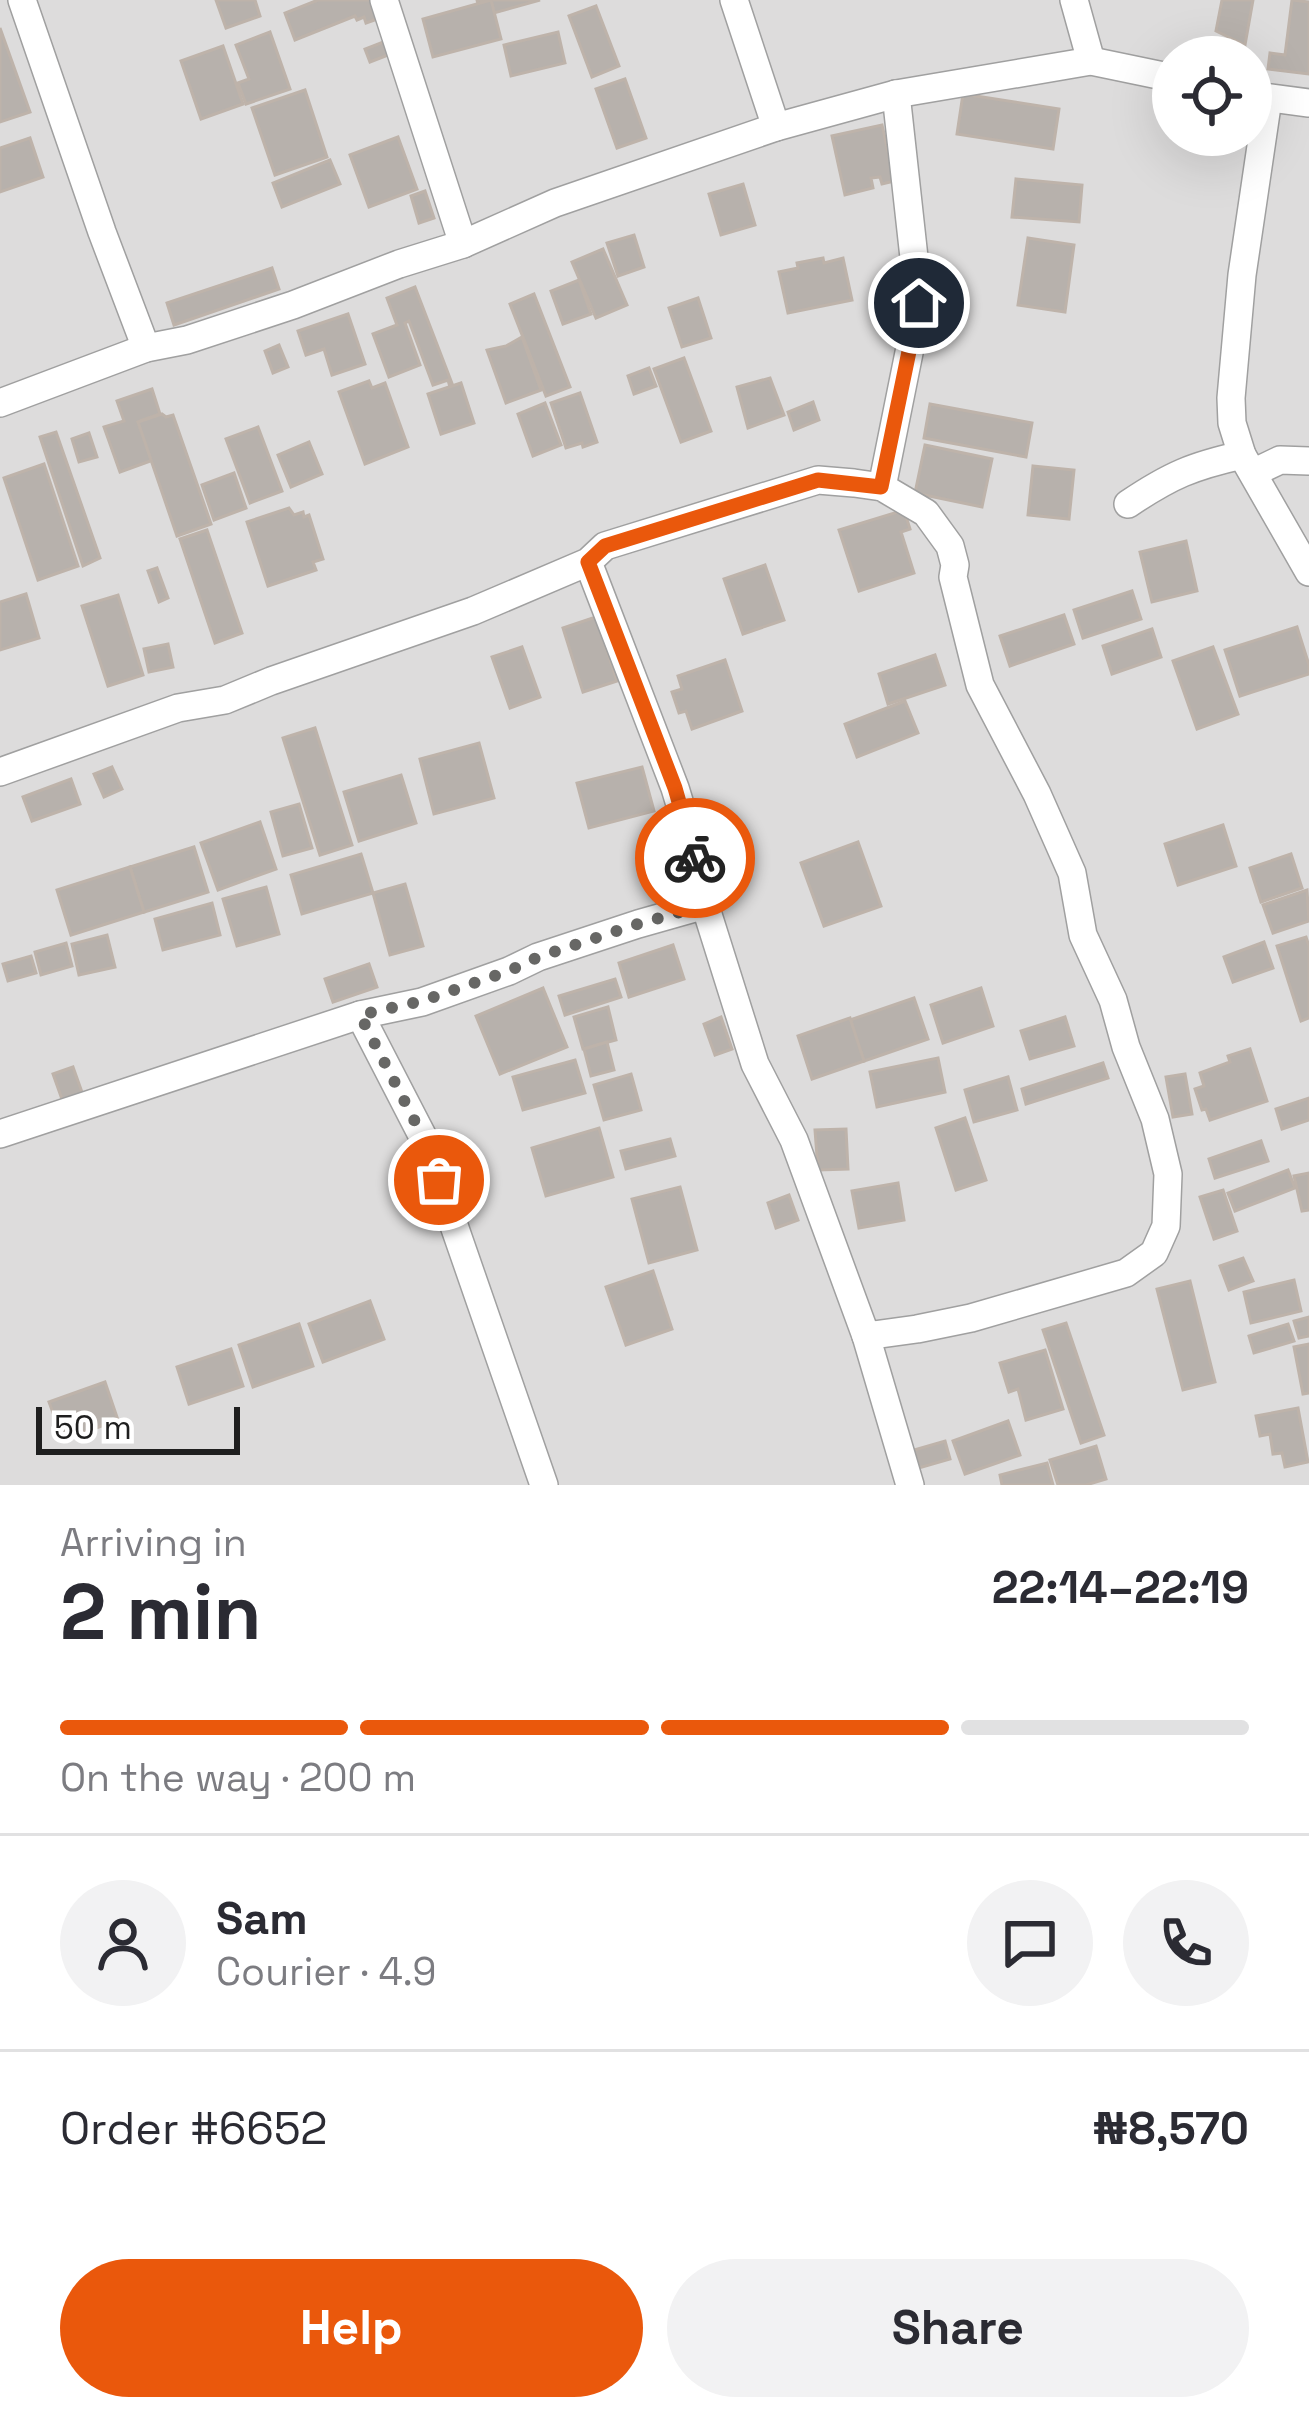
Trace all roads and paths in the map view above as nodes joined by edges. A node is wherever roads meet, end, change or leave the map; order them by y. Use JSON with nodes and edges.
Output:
{"nodes":[{"id":1,"x":22,"y":0,"type":"edge"},
{"id":2,"x":384,"y":0,"type":"edge"},
{"id":3,"x":734,"y":0,"type":"edge"},
{"id":4,"x":1074,"y":0,"type":"edge"},
{"id":5,"x":1091,"y":61,"type":"junction"},
{"id":6,"x":1152,"y":74,"type":"edge"},
{"id":7,"x":896,"y":94,"type":"junction"},
{"id":8,"x":1272,"y":98,"type":"edge"},
{"id":9,"x":1309,"y":103,"type":"edge"},
{"id":10,"x":776,"y":127,"type":"junction"},
{"id":11,"x":1254,"y":156,"type":"edge"},
{"id":12,"x":464,"y":244,"type":"junction"},
{"id":13,"x":146,"y":348,"type":"junction"},
{"id":14,"x":0,"y":404,"type":"edge"},
{"id":15,"x":1309,"y":461,"type":"edge"},
{"id":16,"x":1247,"y":464,"type":"junction"},
{"id":17,"x":881,"y":487,"type":"junction"},
{"id":18,"x":1128,"y":504,"type":"dead end"},
{"id":19,"x":588,"y":562,"type":"junction"},
{"id":20,"x":1309,"y":572,"type":"edge"},
{"id":21,"x":0,"y":772,"type":"edge"},
{"id":22,"x":705,"y":905,"type":"junction"},
{"id":23,"x":360,"y":1015,"type":"junction"},
{"id":24,"x":0,"y":1134,"type":"edge"},
{"id":25,"x":866,"y":1336,"type":"junction"},
{"id":26,"x":544,"y":1485,"type":"edge"},
{"id":27,"x":910,"y":1485,"type":"edge"}],
"edges":[{"from":1,"to":13,"type":"street"},
{"from":2,"to":12,"type":"street"},
{"from":3,"to":10,"type":"street"},
{"from":4,"to":5,"type":"street"},
{"from":5,"to":6,"type":"street"},
{"from":5,"to":7,"type":"street"},
{"from":7,"to":10,"type":"street"},
{"from":7,"to":17,"type":"street"},
{"from":8,"to":9,"type":"street"},
{"from":10,"to":12,"type":"street"},
{"from":11,"to":16,"type":"street"},
{"from":12,"to":13,"type":"street"},
{"from":13,"to":14,"type":"street"},
{"from":15,"to":16,"type":"street"},
{"from":16,"to":18,"type":"street"},
{"from":16,"to":20,"type":"street"},
{"from":17,"to":19,"type":"street"},
{"from":17,"to":25,"type":"street"},
{"from":19,"to":21,"type":"street"},
{"from":19,"to":22,"type":"street"},
{"from":22,"to":23,"type":"street"},
{"from":22,"to":25,"type":"street"},
{"from":23,"to":24,"type":"street"},
{"from":23,"to":26,"type":"street"},
{"from":25,"to":27,"type":"street"}]}
